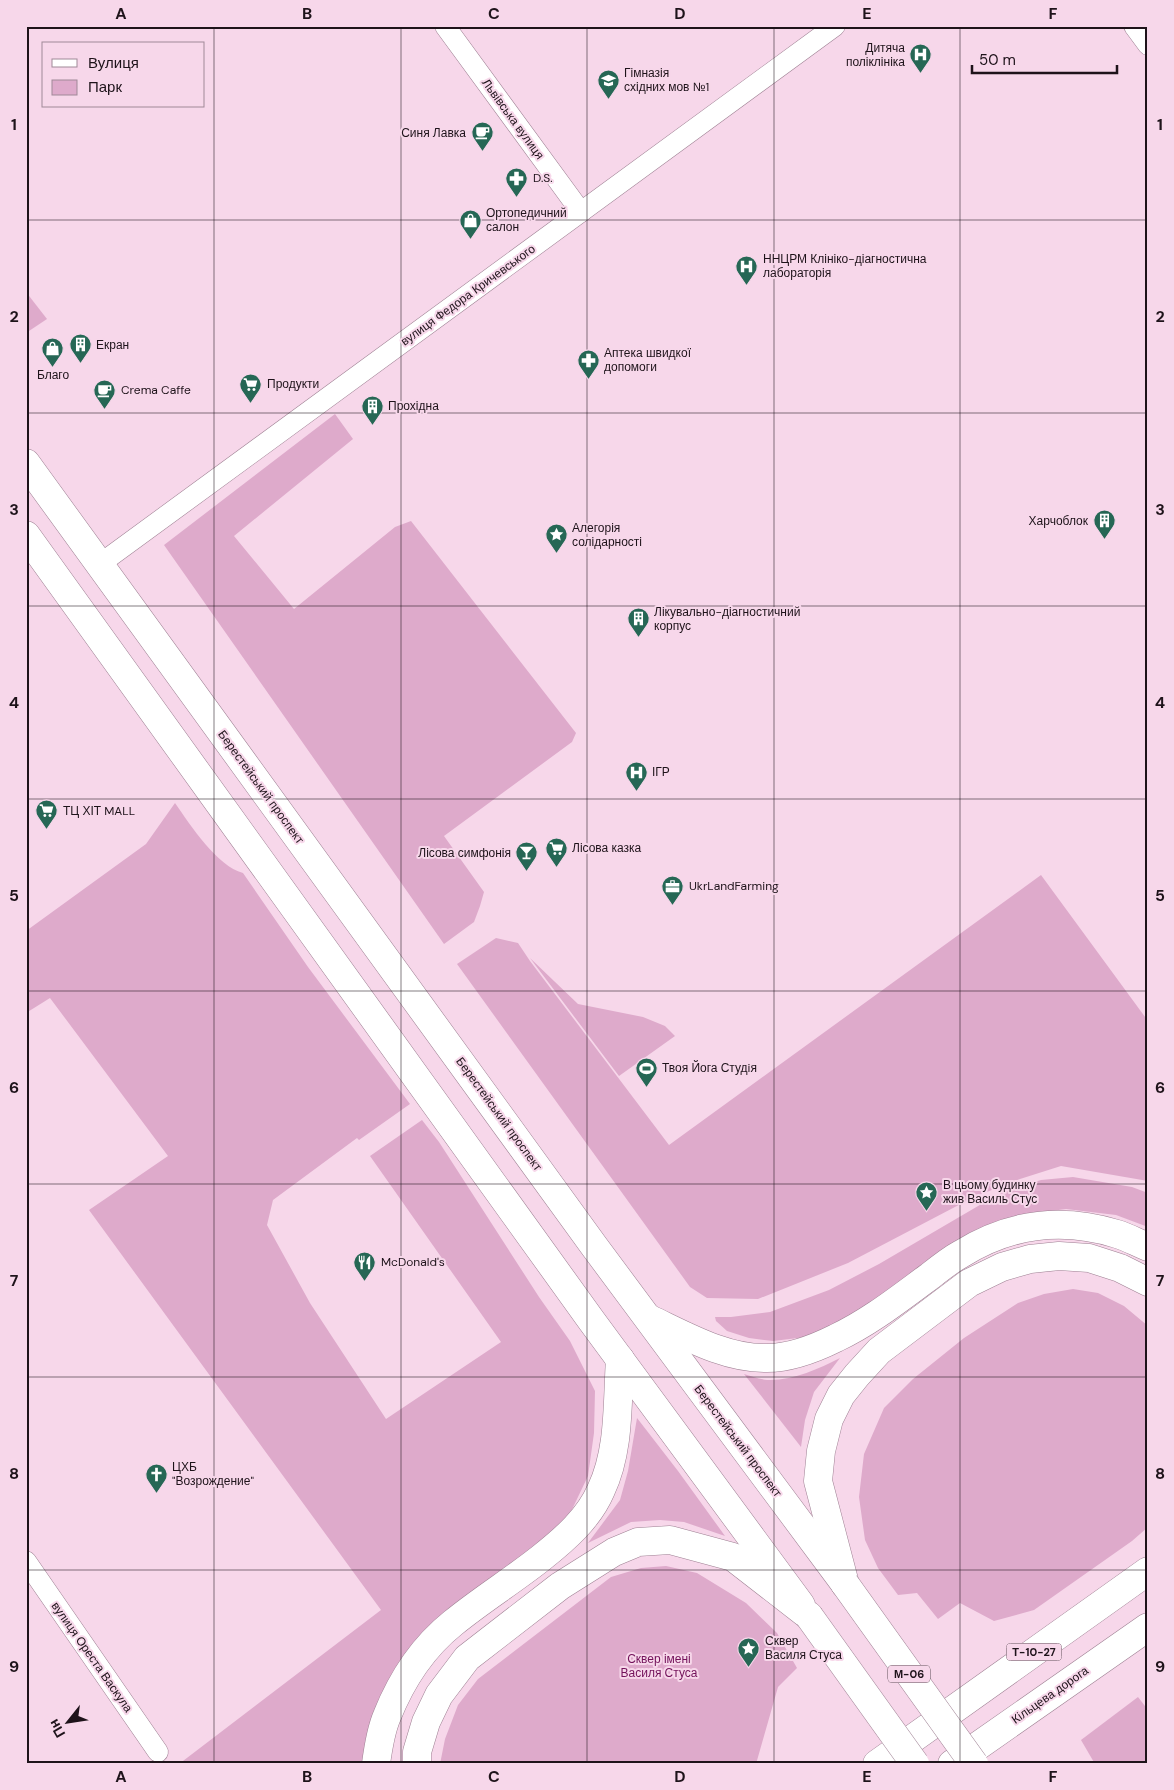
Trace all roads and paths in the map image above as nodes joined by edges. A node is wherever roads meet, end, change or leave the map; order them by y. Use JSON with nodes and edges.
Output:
{"nodes":[{"id":1,"x":445,"y":26,"type":"edge"},
{"id":2,"x":835,"y":26,"type":"edge"},
{"id":3,"x":1134,"y":26,"type":"edge"},
{"id":4,"x":1148,"y":45,"type":"edge"},
{"id":5,"x":582,"y":212,"type":"junction"},
{"id":6,"x":26,"y":463,"type":"edge"},
{"id":7,"x":26,"y":535,"type":"edge"},
{"id":8,"x":100,"y":564,"type":"junction"},
{"id":9,"x":1148,"y":1247,"type":"edge"},
{"id":10,"x":1148,"y":1282,"type":"edge"},
{"id":11,"x":646,"y":1317,"type":"junction"},
{"id":12,"x":620,"y":1359,"type":"junction"},
{"id":13,"x":26,"y":1561,"type":"edge"},
{"id":14,"x":1148,"y":1571,"type":"edge"},
{"id":15,"x":845,"y":1584,"type":"junction"},
{"id":16,"x":809,"y":1616,"type":"junction"},
{"id":17,"x":1148,"y":1627,"type":"edge"},
{"id":18,"x":1148,"y":1642,"type":"edge"},
{"id":19,"x":1078,"y":1675,"type":"junction"},
{"id":20,"x":158,"y":1752,"type":"dead end"},
{"id":21,"x":376,"y":1764,"type":"edge"},
{"id":22,"x":417,"y":1764,"type":"edge"},
{"id":23,"x":877,"y":1764,"type":"edge"},
{"id":24,"x":915,"y":1764,"type":"edge"},
{"id":25,"x":952,"y":1764,"type":"edge"},
{"id":26,"x":974,"y":1764,"type":"edge"}],
"edges":[{"from":1,"to":5,"type":"street","name":"Львівська вулиця"},
{"from":2,"to":5,"type":"street","name":"вулиця Федора Кричевського"},
{"from":3,"to":4,"type":"street"},
{"from":5,"to":8,"type":"street","name":"вулиця Федора Кричевського"},
{"from":6,"to":8,"type":"main road","name":"Берестейський проспект"},
{"from":7,"to":12,"type":"main road"},
{"from":8,"to":11,"type":"main road","name":"Берестейський проспект"},
{"from":9,"to":11,"type":"main road"},
{"from":10,"to":15,"type":"main road"},
{"from":11,"to":15,"type":"main road","name":"Берестейський проспект"},
{"from":12,"to":16,"type":"main road"},
{"from":12,"to":21,"type":"main road"},
{"from":13,"to":20,"type":"street","name":"вулиця Ореста Васкула"},
{"from":14,"to":23,"type":"main road","number":"Т-10-27"},
{"from":15,"to":26,"type":"main road","name":"Берестейський проспект","number":"М-06","bridge":true},
{"from":16,"to":22,"type":"main road"},
{"from":16,"to":24,"type":"main road","bridge":true},
{"from":17,"to":19,"type":"main road","name":"Кільцева дорога"},
{"from":18,"to":19,"type":"main road"},
{"from":19,"to":25,"type":"main road","name":"Кільцева дорога"}]}
